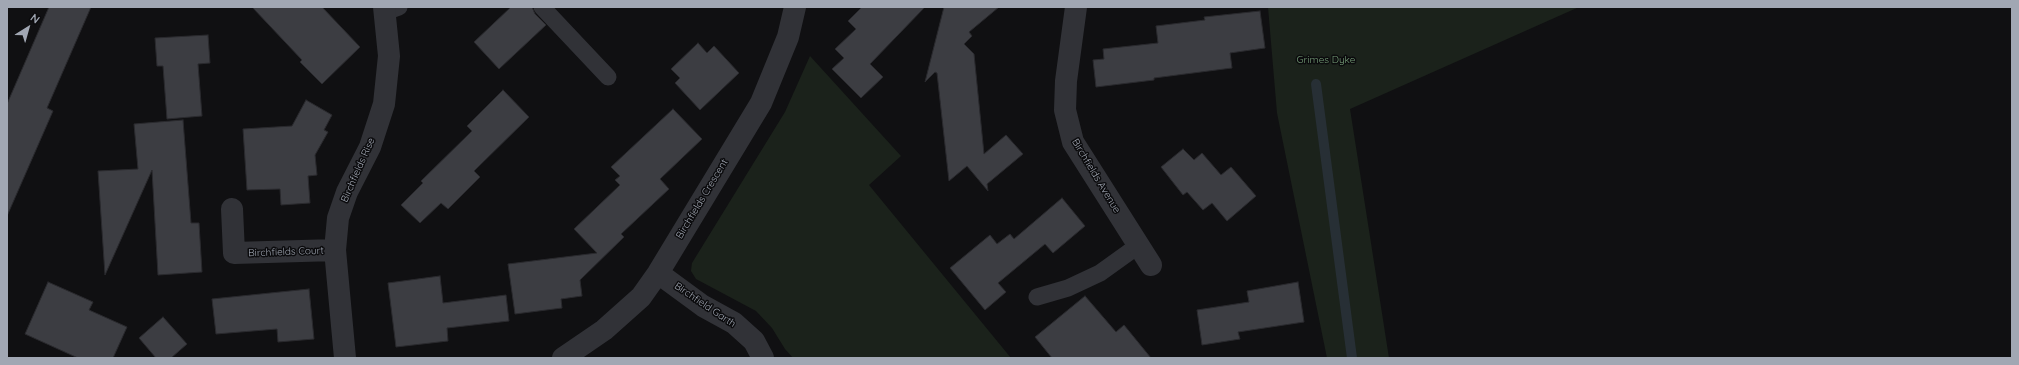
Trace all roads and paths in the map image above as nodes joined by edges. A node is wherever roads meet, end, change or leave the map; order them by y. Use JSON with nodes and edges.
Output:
{"nodes":[{"id":1,"x":542,"y":7,"type":"edge"},
{"id":2,"x":795,"y":7,"type":"edge"},
{"id":3,"x":1076,"y":7,"type":"edge"},
{"id":4,"x":389,"y":9,"type":"edge"},
{"id":5,"x":608,"y":77,"type":"dead end"},
{"id":6,"x":232,"y":209,"type":"dead end"},
{"id":7,"x":1139,"y":245,"type":"junction"},
{"id":8,"x":335,"y":250,"type":"junction"},
{"id":9,"x":1151,"y":265,"type":"dead end"},
{"id":10,"x":658,"y":272,"type":"junction"},
{"id":11,"x":1037,"y":297,"type":"dead end"},
{"id":12,"x":345,"y":358,"type":"edge"},
{"id":13,"x":563,"y":358,"type":"edge"},
{"id":14,"x":763,"y":358,"type":"edge"}],
"edges":[{"from":1,"to":5,"type":"lane"},
{"from":2,"to":10,"type":"street","name":"Birchfields Crescent"},
{"from":3,"to":7,"type":"street","name":"Birchfields Avenue"},
{"from":4,"to":8,"type":"street","name":"Birchfields Rise"},
{"from":6,"to":8,"type":"street","name":"Birchfields Court"},
{"from":7,"to":9,"type":"street","name":"Birchfields Avenue"},
{"from":7,"to":11,"type":"lane"},
{"from":8,"to":12,"type":"street","name":"Birchfields Rise"},
{"from":10,"to":13,"type":"street","name":"Birchfields Crescent"},
{"from":10,"to":14,"type":"street","name":"Birchfield Garth"}]}
